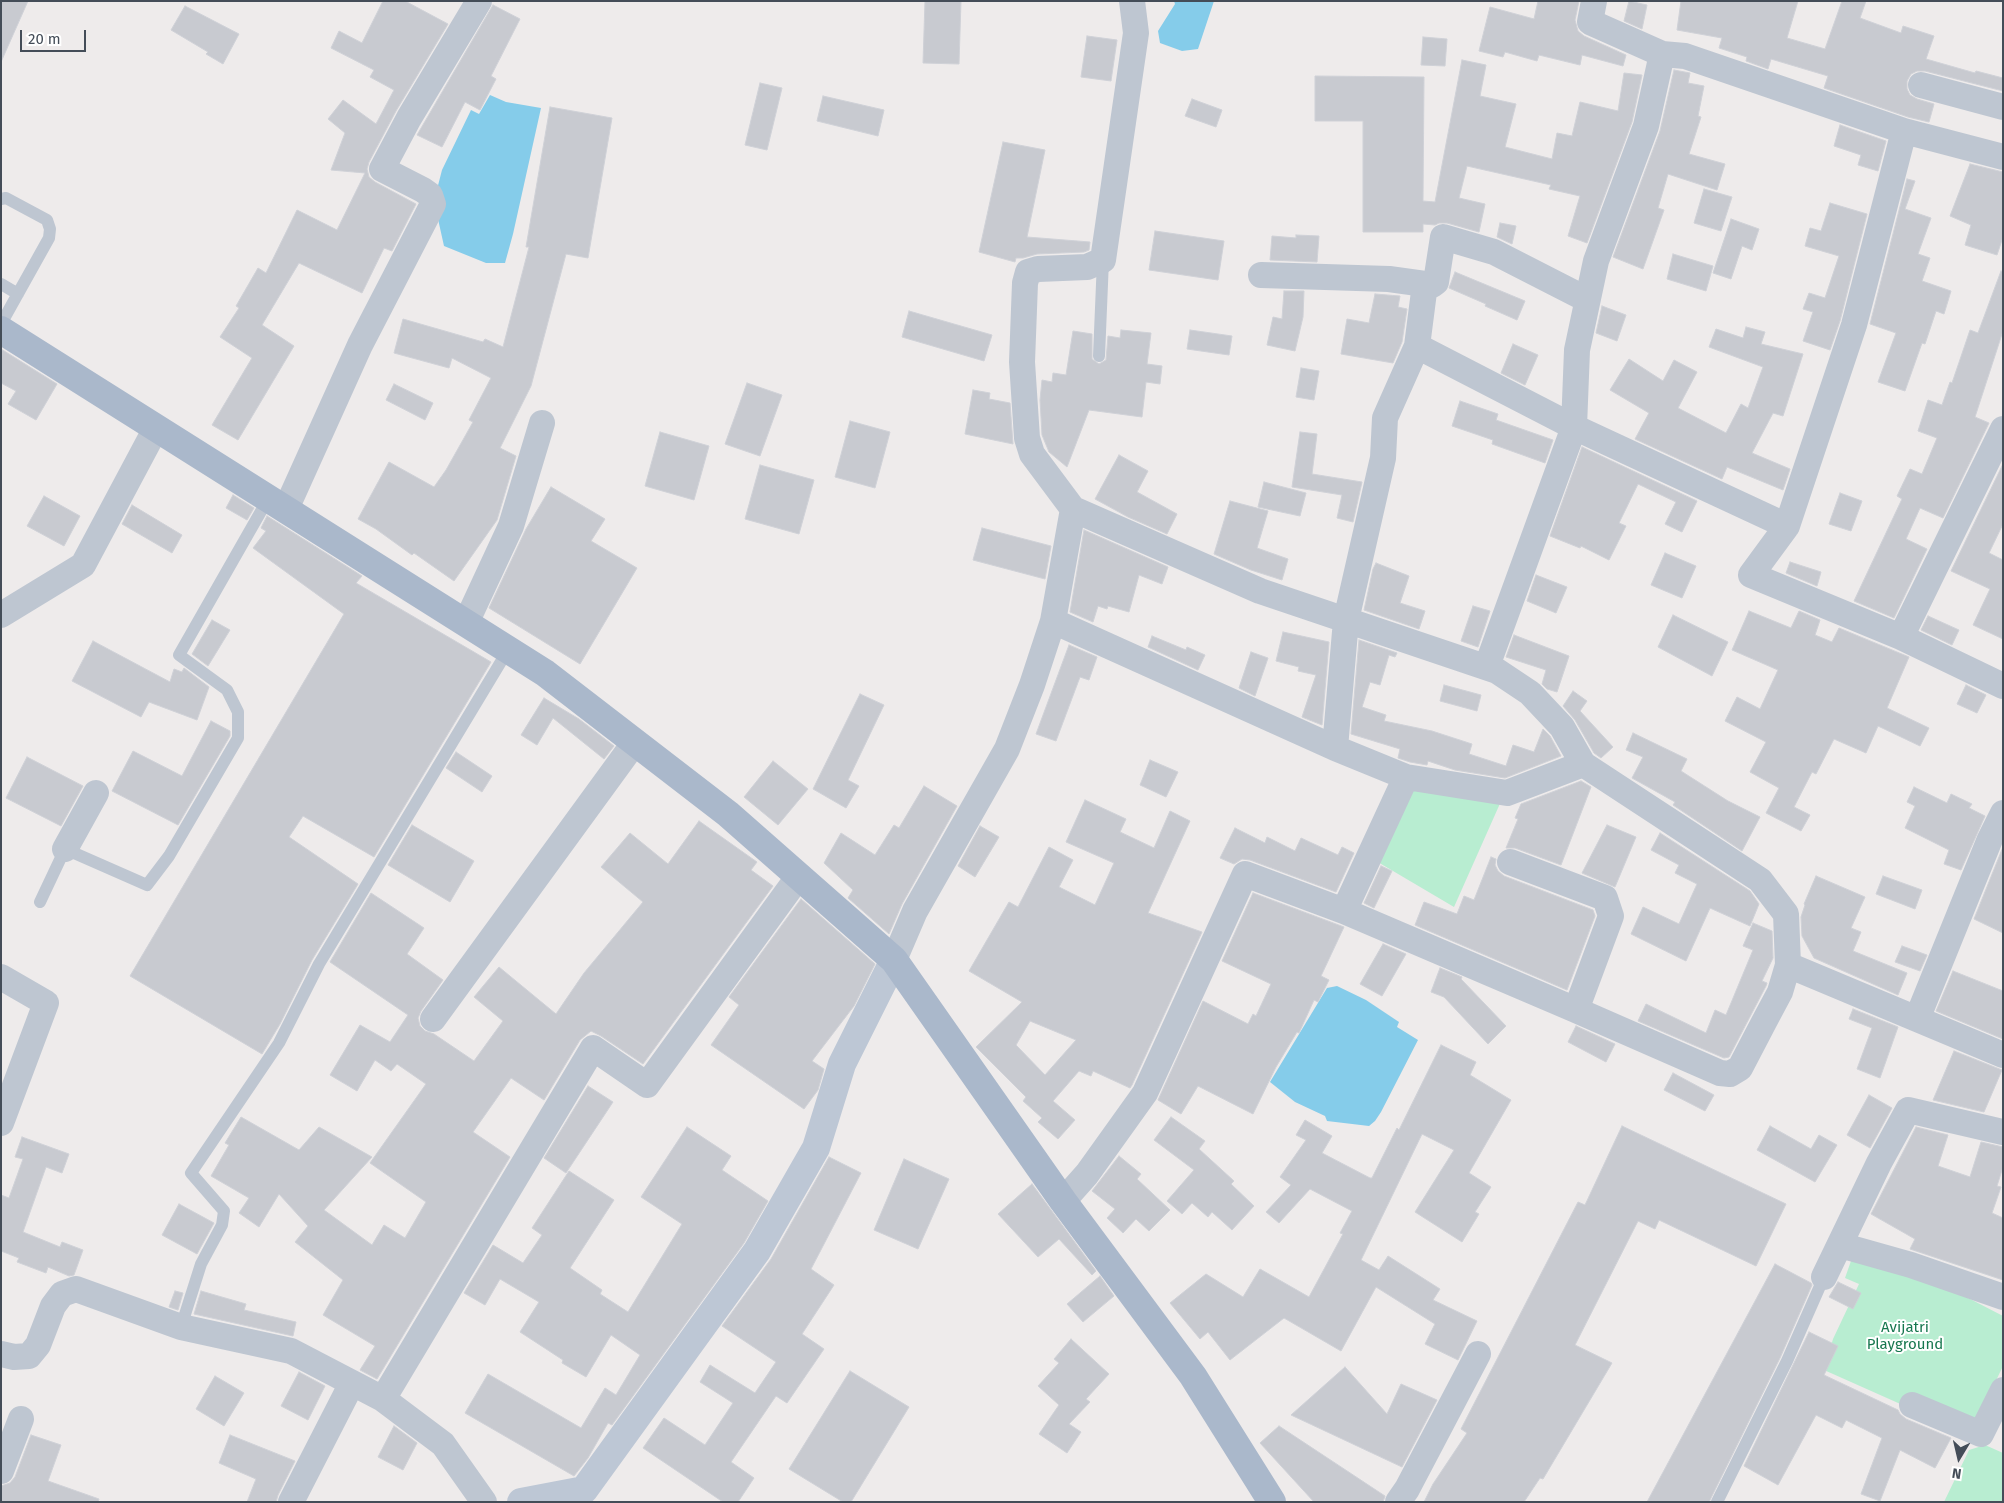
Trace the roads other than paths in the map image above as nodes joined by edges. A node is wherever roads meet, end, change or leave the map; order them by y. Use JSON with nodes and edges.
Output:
{"nodes":[{"id":1,"x":479,"y":1,"type":"edge"},
{"id":2,"x":1132,"y":1,"type":"edge"},
{"id":3,"x":1594,"y":1,"type":"edge"},
{"id":4,"x":1662,"y":54,"type":"junction"},
{"id":5,"x":1921,"y":85,"type":"dead end"},
{"id":6,"x":2003,"y":107,"type":"edge"},
{"id":7,"x":1904,"y":131,"type":"junction"},
{"id":8,"x":2003,"y":157,"type":"edge"},
{"id":9,"x":1,"y":199,"type":"edge"},
{"id":10,"x":1103,"y":260,"type":"junction"},
{"id":11,"x":1261,"y":275,"type":"dead end"},
{"id":12,"x":1,"y":284,"type":"edge"},
{"id":13,"x":1425,"y":284,"type":"junction"},
{"id":14,"x":18,"y":294,"type":"junction"},
{"id":15,"x":1580,"y":296,"type":"dead end"},
{"id":16,"x":1,"y":324,"type":"edge"},
{"id":17,"x":1,"y":330,"type":"edge"},
{"id":18,"x":1417,"y":346,"type":"junction"},
{"id":19,"x":1099,"y":356,"type":"dead end"},
{"id":20,"x":542,"y":423,"type":"dead end"},
{"id":21,"x":1574,"y":427,"type":"junction"},
{"id":22,"x":156,"y":428,"type":"junction"},
{"id":23,"x":2003,"y":430,"type":"edge"},
{"id":24,"x":277,"y":504,"type":"junction"},
{"id":25,"x":1073,"y":509,"type":"junction"},
{"id":26,"x":1787,"y":526,"type":"junction"},
{"id":27,"x":1,"y":615,"type":"edge"},
{"id":28,"x":1346,"y":620,"type":"junction"},
{"id":29,"x":1053,"y":622,"type":"junction"},
{"id":30,"x":466,"y":623,"type":"junction"},
{"id":31,"x":1901,"y":637,"type":"junction"},
{"id":32,"x":508,"y":650,"type":"junction"},
{"id":33,"x":1486,"y":666,"type":"junction"},
{"id":34,"x":2003,"y":686,"type":"edge"},
{"id":35,"x":635,"y":742,"type":"junction"},
{"id":36,"x":1335,"y":748,"type":"junction"},
{"id":37,"x":1583,"y":764,"type":"junction"},
{"id":38,"x":1406,"y":777,"type":"junction"},
{"id":39,"x":96,"y":793,"type":"dead end"},
{"id":40,"x":2003,"y":812,"type":"edge"},
{"id":41,"x":1996,"y":842,"type":"edge"},
{"id":42,"x":65,"y":849,"type":"junction"},
{"id":43,"x":1510,"y":862,"type":"dead end"},
{"id":44,"x":798,"y":876,"type":"junction"},
{"id":45,"x":40,"y":902,"type":"dead end"},
{"id":46,"x":1344,"y":911,"type":"junction"},
{"id":47,"x":894,"y":960,"type":"junction"},
{"id":48,"x":1788,"y":965,"type":"junction"},
{"id":49,"x":1,"y":977,"type":"edge"},
{"id":50,"x":1576,"y":1010,"type":"junction"},
{"id":51,"x":433,"y":1019,"type":"dead end"},
{"id":52,"x":1917,"y":1019,"type":"junction"},
{"id":53,"x":2003,"y":1055,"type":"edge"},
{"id":54,"x":1,"y":1123,"type":"edge"},
{"id":55,"x":2002,"y":1130,"type":"edge"},
{"id":56,"x":1063,"y":1201,"type":"junction"},
{"id":57,"x":1840,"y":1245,"type":"junction"},
{"id":58,"x":1824,"y":1277,"type":"joint"},
{"id":59,"x":2003,"y":1297,"type":"edge"},
{"id":60,"x":181,"y":1327,"type":"junction"},
{"id":61,"x":1,"y":1354,"type":"edge"},
{"id":62,"x":1478,"y":1354,"type":"dead end"},
{"id":63,"x":352,"y":1383,"type":"junction"},
{"id":64,"x":2003,"y":1390,"type":"edge"},
{"id":65,"x":383,"y":1398,"type":"junction"},
{"id":66,"x":1912,"y":1405,"type":"dead end"},
{"id":67,"x":20,"y":1419,"type":"dead end"},
{"id":68,"x":1,"y":1471,"type":"edge"},
{"id":69,"x":291,"y":1502,"type":"edge"},
{"id":70,"x":484,"y":1502,"type":"edge"},
{"id":71,"x":521,"y":1502,"type":"edge"},
{"id":72,"x":1272,"y":1502,"type":"edge"},
{"id":73,"x":1398,"y":1502,"type":"edge"},
{"id":74,"x":1717,"y":1502,"type":"edge"}],
"edges":[{"from":1,"to":24,"type":"street"},
{"from":2,"to":10,"type":"street"},
{"from":3,"to":4,"type":"street"},
{"from":4,"to":7,"type":"street"},
{"from":4,"to":21,"type":"street"},
{"from":5,"to":6,"type":"street"},
{"from":7,"to":8,"type":"street"},
{"from":7,"to":26,"type":"street"},
{"from":9,"to":14,"type":"lane"},
{"from":10,"to":19,"type":"lane"},
{"from":10,"to":25,"type":"street"},
{"from":11,"to":13,"type":"street"},
{"from":12,"to":14,"type":"lane"},
{"from":13,"to":15,"type":"street"},
{"from":13,"to":18,"type":"street"},
{"from":14,"to":16,"type":"lane"},
{"from":17,"to":22,"type":"main road"},
{"from":18,"to":21,"type":"street"},
{"from":18,"to":28,"type":"street"},
{"from":20,"to":30,"type":"street"},
{"from":21,"to":26,"type":"street"},
{"from":21,"to":33,"type":"street"},
{"from":22,"to":24,"type":"main road"},
{"from":22,"to":27,"type":"street"},
{"from":23,"to":31,"type":"street"},
{"from":24,"to":30,"type":"main road"},
{"from":24,"to":42,"type":"lane"},
{"from":25,"to":28,"type":"street"},
{"from":25,"to":29,"type":"street"},
{"from":26,"to":31,"type":"street"},
{"from":28,"to":33,"type":"street"},
{"from":28,"to":36,"type":"street"},
{"from":29,"to":36,"type":"street"},
{"from":29,"to":47,"type":"street"},
{"from":30,"to":32,"type":"main road"},
{"from":31,"to":34,"type":"street"},
{"from":32,"to":35,"type":"main road"},
{"from":32,"to":60,"type":"lane"},
{"from":33,"to":37,"type":"street"},
{"from":35,"to":44,"type":"main road"},
{"from":35,"to":51,"type":"street"},
{"from":36,"to":38,"type":"street"},
{"from":37,"to":38,"type":"street"},
{"from":37,"to":48,"type":"street"},
{"from":38,"to":46,"type":"street"},
{"from":39,"to":42,"type":"street"},
{"from":40,"to":41,"type":"street"},
{"from":41,"to":52,"type":"street"},
{"from":42,"to":45,"type":"lane"},
{"from":43,"to":50,"type":"street"},
{"from":44,"to":47,"type":"main road"},
{"from":44,"to":65,"type":"street"},
{"from":46,"to":50,"type":"street"},
{"from":46,"to":56,"type":"street"},
{"from":47,"to":56,"type":"main road"},
{"from":47,"to":71,"type":"street"},
{"from":48,"to":50,"type":"street"},
{"from":48,"to":52,"type":"street"},
{"from":49,"to":54,"type":"street"},
{"from":52,"to":53,"type":"street"},
{"from":55,"to":57,"type":"street"},
{"from":56,"to":72,"type":"main road"},
{"from":57,"to":58,"type":"street"},
{"from":57,"to":59,"type":"street"},
{"from":58,"to":74,"type":"lane"},
{"from":60,"to":61,"type":"street"},
{"from":60,"to":63,"type":"street"},
{"from":62,"to":73,"type":"street"},
{"from":63,"to":65,"type":"street"},
{"from":63,"to":69,"type":"street"},
{"from":64,"to":66,"type":"street"},
{"from":65,"to":70,"type":"street"},
{"from":67,"to":68,"type":"street"}]}
